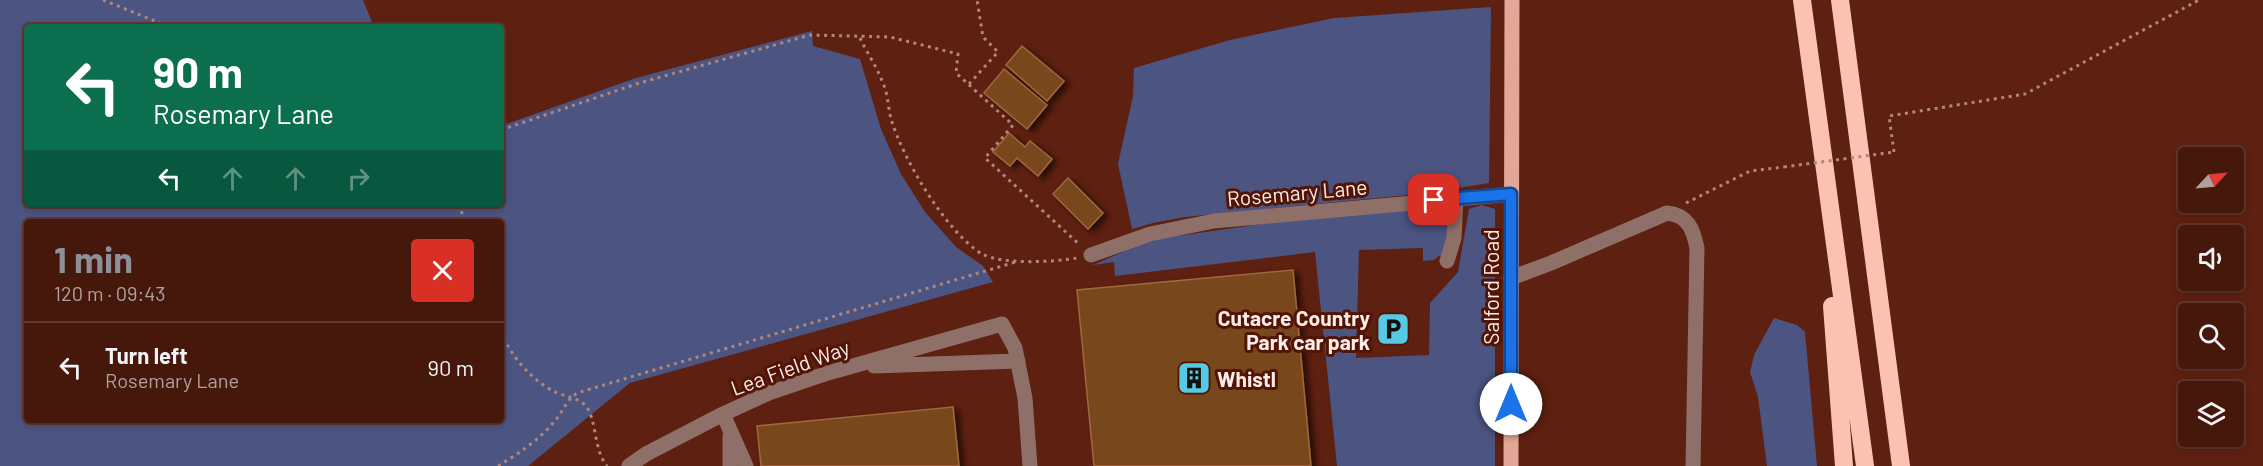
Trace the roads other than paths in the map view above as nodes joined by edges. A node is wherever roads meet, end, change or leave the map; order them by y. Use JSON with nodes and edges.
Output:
{"nodes":[{"id":1,"x":1512,"y":0,"type":"edge"},
{"id":2,"x":1802,"y":0,"type":"edge"},
{"id":3,"x":1840,"y":0,"type":"edge"},
{"id":4,"x":1821,"y":135,"type":"junction"},
{"id":5,"x":1511,"y":194,"type":"junction"},
{"id":6,"x":1456,"y":198,"type":"junction"},
{"id":7,"x":1091,"y":255,"type":"road end"},
{"id":8,"x":1446,"y":261,"type":"dead end"},
{"id":9,"x":1511,"y":278,"type":"junction"},
{"id":10,"x":1878,"y":294,"type":"junction"},
{"id":11,"x":1018,"y":361,"type":"junction"},
{"id":12,"x":847,"y":368,"type":"junction"},
{"id":13,"x":723,"y":414,"type":"junction"},
{"id":14,"x":730,"y":432,"type":"junction"},
{"id":15,"x":629,"y":466,"type":"edge"},
{"id":16,"x":730,"y":466,"type":"edge"},
{"id":17,"x":746,"y":466,"type":"edge"},
{"id":18,"x":1030,"y":466,"type":"edge"},
{"id":19,"x":1510,"y":466,"type":"edge"},
{"id":20,"x":1693,"y":466,"type":"edge"},
{"id":21,"x":1844,"y":466,"type":"edge"},
{"id":22,"x":1865,"y":466,"type":"edge"},
{"id":23,"x":1901,"y":466,"type":"edge"},
{"id":24,"x":1913,"y":466,"type":"edge"}],
"edges":[{"from":1,"to":5,"type":"main road","name":"Salford Road"},
{"from":2,"to":4,"type":"highway"},
{"from":3,"to":10,"type":"highway"},
{"from":4,"to":21,"type":"highway"},
{"from":4,"to":22,"type":"highway"},
{"from":5,"to":6,"type":"lane","name":"Rosemary Lane"},
{"from":5,"to":9,"type":"main road","name":"Salford Road"},
{"from":6,"to":7,"type":"lane","name":"Rosemary Lane"},
{"from":6,"to":8,"type":"lane"},
{"from":9,"to":19,"type":"main road","name":"Salford Road"},
{"from":9,"to":20,"type":"lane"},
{"from":10,"to":23,"type":"highway"},
{"from":10,"to":24,"type":"highway"},
{"from":11,"to":12,"type":"lane"},
{"from":11,"to":12,"type":"lane","name":"Lea Field Way"},
{"from":11,"to":18,"type":"lane"},
{"from":12,"to":13,"type":"lane","name":"Lea Field Way"},
{"from":13,"to":14,"type":"lane"},
{"from":13,"to":15,"type":"lane","name":"Lea Field Way"},
{"from":14,"to":16,"type":"lane"},
{"from":14,"to":17,"type":"lane"}]}
